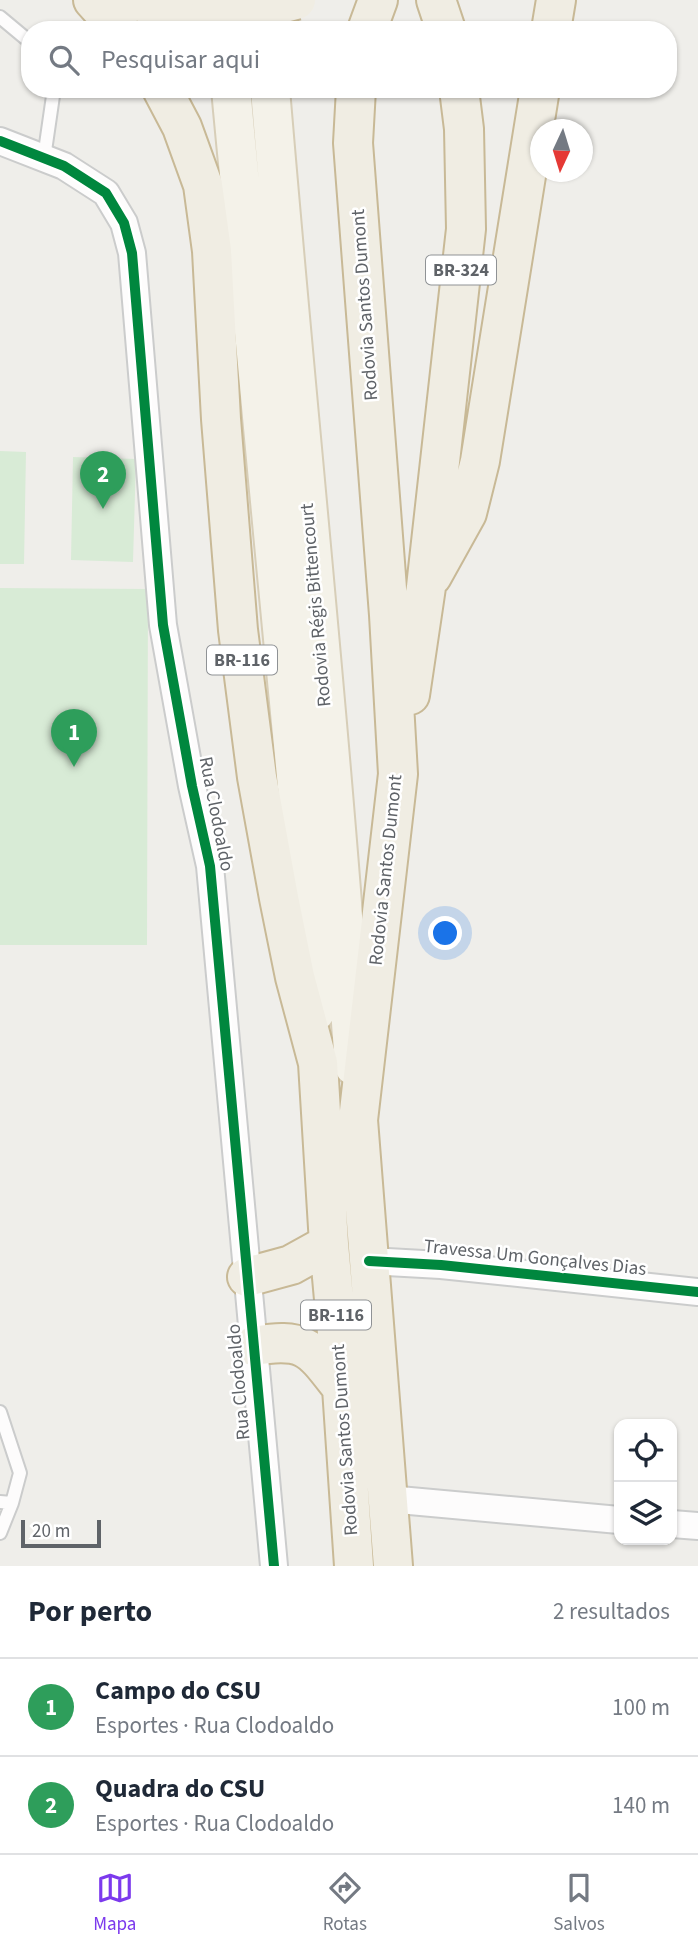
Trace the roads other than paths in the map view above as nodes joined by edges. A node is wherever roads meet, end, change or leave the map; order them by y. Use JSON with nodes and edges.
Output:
{"nodes":[{"id":1,"x":93,"y":0,"type":"edge"},
{"id":2,"x":222,"y":0,"type":"edge"},
{"id":3,"x":263,"y":0,"type":"edge"},
{"id":4,"x":296,"y":0,"type":"edge"},
{"id":5,"x":377,"y":0,"type":"edge"},
{"id":6,"x":436,"y":0,"type":"edge"},
{"id":7,"x":556,"y":0,"type":"edge"},
{"id":8,"x":144,"y":3,"type":"edge"},
{"id":9,"x":0,"y":17,"type":"edge"},
{"id":10,"x":112,"y":21,"type":"edge"},
{"id":11,"x":224,"y":21,"type":"edge"},
{"id":12,"x":264,"y":21,"type":"edge"},
{"id":13,"x":370,"y":21,"type":"edge"},
{"id":14,"x":443,"y":21,"type":"edge"},
{"id":15,"x":552,"y":21,"type":"edge"},
{"id":16,"x":21,"y":34,"type":"edge"},
{"id":17,"x":53,"y":98,"type":"edge"},
{"id":18,"x":167,"y":98,"type":"edge"},
{"id":19,"x":232,"y":98,"type":"edge"},
{"id":20,"x":271,"y":98,"type":"edge"},
{"id":21,"x":356,"y":98,"type":"edge"},
{"id":22,"x":460,"y":98,"type":"edge"},
{"id":23,"x":540,"y":98,"type":"edge"},
{"id":24,"x":0,"y":141,"type":"edge"},
{"id":25,"x":44,"y":158,"type":"junction"},
{"id":26,"x":440,"y":450,"type":"joint"},
{"id":27,"x":426,"y":587,"type":"junction"},
{"id":28,"x":398,"y":774,"type":"junction"},
{"id":29,"x":318,"y":1063,"type":"junction"},
{"id":30,"x":358,"y":1121,"type":"junction"},
{"id":31,"x":329,"y":1244,"type":"junction"},
{"id":32,"x":369,"y":1261,"type":"junction"},
{"id":33,"x":247,"y":1278,"type":"junction"},
{"id":34,"x":698,"y":1293,"type":"edge"},
{"id":35,"x":253,"y":1346,"type":"junction"},
{"id":36,"x":342,"y":1388,"type":"junction"},
{"id":37,"x":0,"y":1412,"type":"edge"},
{"id":38,"x":388,"y":1499,"type":"junction"},
{"id":39,"x":6,"y":1502,"type":"edge"},
{"id":40,"x":614,"y":1520,"type":"edge"},
{"id":41,"x":677,"y":1524,"type":"edge"},
{"id":42,"x":698,"y":1526,"type":"edge"},
{"id":43,"x":0,"y":1533,"type":"edge"},
{"id":44,"x":274,"y":1566,"type":"edge"},
{"id":45,"x":354,"y":1566,"type":"edge"},
{"id":46,"x":393,"y":1566,"type":"edge"}],
"edges":[{"from":1,"to":10,"type":"highway"},
{"from":2,"to":11,"type":"main road"},
{"from":3,"to":12,"type":"main road"},
{"from":4,"to":8,"type":"highway","bridge":true},
{"from":5,"to":13,"type":"highway"},
{"from":6,"to":14,"type":"highway"},
{"from":7,"to":15,"type":"highway"},
{"from":9,"to":16,"type":"lane"},
{"from":17,"to":25,"type":"lane"},
{"from":18,"to":29,"type":"highway","number":"BR-116"},
{"from":19,"to":29,"type":"main road","name":"Rodovia Régis Bittencourt","number":"BR-116"},
{"from":20,"to":30,"type":"main road","name":"Rodovia Régis Bittencourt","number":"BR-116"},
{"from":21,"to":28,"type":"highway","name":"Rodovia Santos Dumont","number":"BR-116"},
{"from":22,"to":26,"type":"highway","number":"BR-324"},
{"from":23,"to":27,"type":"highway"},
{"from":24,"to":25,"type":"street","name":"Rua Clodoaldo"},
{"from":25,"to":33,"type":"street","name":"Rua Clodoaldo"},
{"from":26,"to":27,"type":"highway","number":"BR-116"},
{"from":27,"to":28,"type":"highway","number":"BR-116"},
{"from":28,"to":30,"type":"highway","name":"Rodovia Santos Dumont","number":"BR-116"},
{"from":29,"to":31,"type":"highway","name":"Rodovia Santos Dumont","number":"BR-116"},
{"from":30,"to":32,"type":"highway","name":"Rodovia Santos Dumont","number":"BR-116"},
{"from":31,"to":33,"type":"highway"},
{"from":31,"to":36,"type":"highway","name":"Rodovia Santos Dumont","number":"BR-116"},
{"from":32,"to":34,"type":"street","name":"Travessa Um Gonçalves Dias"},
{"from":32,"to":38,"type":"highway","name":"Rodovia Santos Dumont","number":"BR-116"},
{"from":33,"to":35,"type":"street","name":"Rua Clodoaldo"},
{"from":35,"to":36,"type":"highway"},
{"from":35,"to":44,"type":"street","name":"Rua Clodoaldo"},
{"from":36,"to":45,"type":"highway","name":"Rodovia Santos Dumont","number":"BR-116"},
{"from":37,"to":39,"type":"lane"},
{"from":38,"to":40,"type":"street"},
{"from":38,"to":46,"type":"highway","name":"Rodovia Santos Dumont","number":"BR-116"},
{"from":39,"to":43,"type":"lane"},
{"from":41,"to":42,"type":"street"}]}
